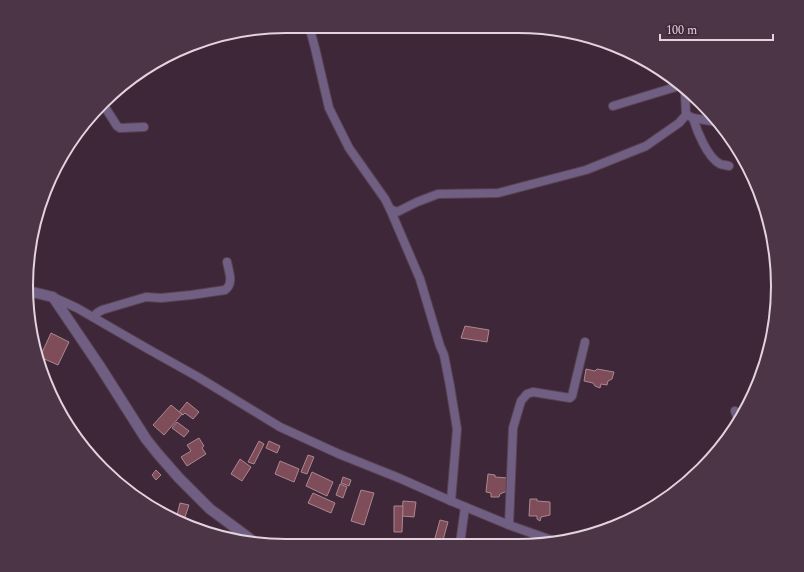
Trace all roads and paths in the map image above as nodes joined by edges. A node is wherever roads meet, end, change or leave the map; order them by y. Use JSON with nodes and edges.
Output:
{"nodes":[{"id":1,"x":311,"y":33,"type":"edge"},
{"id":2,"x":674,"y":87,"type":"edge"},
{"id":3,"x":686,"y":97,"type":"edge"},
{"id":4,"x":613,"y":106,"type":"dead end"},
{"id":5,"x":106,"y":108,"type":"edge"},
{"id":6,"x":690,"y":116,"type":"junction"},
{"id":7,"x":709,"y":120,"type":"edge"},
{"id":8,"x":144,"y":127,"type":"dead end"},
{"id":9,"x":729,"y":166,"type":"dead end"},
{"id":10,"x":390,"y":210,"type":"junction"},
{"id":11,"x":227,"y":262,"type":"dead end"},
{"id":12,"x":33,"y":292,"type":"edge"},
{"id":13,"x":53,"y":297,"type":"junction"},
{"id":14,"x":93,"y":317,"type":"junction"},
{"id":15,"x":585,"y":342,"type":"dead end"},
{"id":16,"x":451,"y":501,"type":"junction"},
{"id":17,"x":465,"y":506,"type":"junction"},
{"id":18,"x":508,"y":525,"type":"junction"},
{"id":19,"x":246,"y":536,"type":"edge"},
{"id":20,"x":544,"y":537,"type":"edge"},
{"id":21,"x":461,"y":539,"type":"edge"}],
"edges":[{"from":1,"to":10,"type":"street"},
{"from":2,"to":4,"type":"street"},
{"from":3,"to":6,"type":"street"},
{"from":5,"to":8,"type":"street"},
{"from":6,"to":7,"type":"street"},
{"from":6,"to":9,"type":"street"},
{"from":6,"to":10,"type":"street"},
{"from":10,"to":16,"type":"street"},
{"from":11,"to":14,"type":"street"},
{"from":12,"to":13,"type":"street"},
{"from":13,"to":14,"type":"street"},
{"from":13,"to":19,"type":"street"},
{"from":14,"to":16,"type":"street"},
{"from":15,"to":18,"type":"street"},
{"from":16,"to":17,"type":"street"},
{"from":17,"to":18,"type":"street"},
{"from":17,"to":21,"type":"street"},
{"from":18,"to":20,"type":"street"}]}
